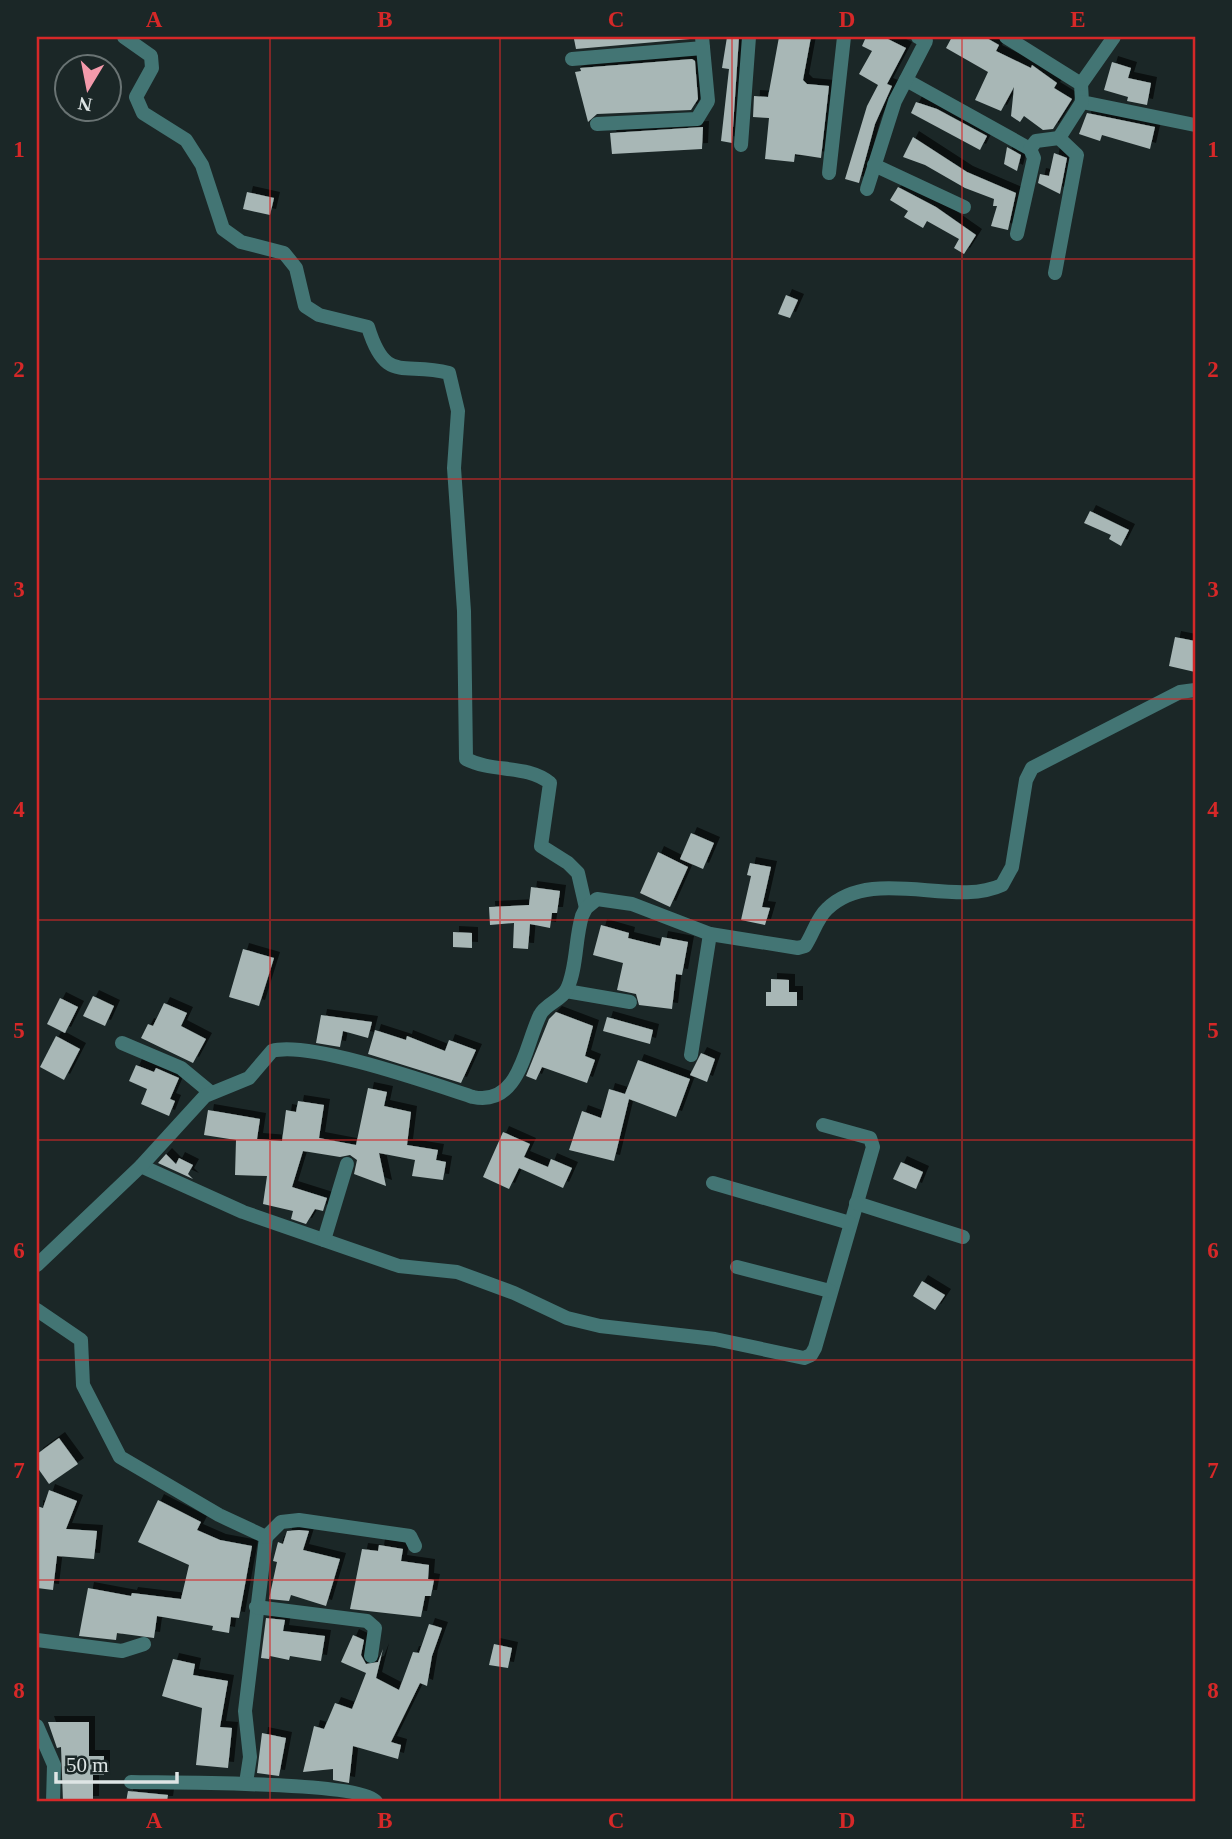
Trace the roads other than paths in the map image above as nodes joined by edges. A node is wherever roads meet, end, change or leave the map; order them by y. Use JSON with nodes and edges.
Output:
{"nodes":[{"id":1,"x":124,"y":37,"type":"edge"},
{"id":2,"x":749,"y":37,"type":"edge"},
{"id":3,"x":844,"y":37,"type":"edge"},
{"id":4,"x":1006,"y":37,"type":"edge"},
{"id":5,"x":1114,"y":37,"type":"edge"},
{"id":6,"x":924,"y":38,"type":"edge"},
{"id":7,"x":1023,"y":41,"type":"edge"},
{"id":8,"x":703,"y":42,"type":"edge"},
{"id":9,"x":572,"y":59,"type":"dead end"},
{"id":10,"x":906,"y":80,"type":"junction"},
{"id":11,"x":1081,"y":84,"type":"junction"},
{"id":12,"x":1082,"y":102,"type":"junction"},
{"id":13,"x":597,"y":124,"type":"dead end"},
{"id":14,"x":1195,"y":125,"type":"edge"},
{"id":15,"x":1059,"y":138,"type":"junction"},
{"id":16,"x":741,"y":145,"type":"dead end"},
{"id":17,"x":1030,"y":149,"type":"junction"},
{"id":18,"x":874,"y":165,"type":"junction"},
{"id":19,"x":829,"y":173,"type":"dead end"},
{"id":20,"x":867,"y":189,"type":"dead end"},
{"id":21,"x":964,"y":207,"type":"dead end"},
{"id":22,"x":1017,"y":234,"type":"dead end"},
{"id":23,"x":1055,"y":273,"type":"dead end"},
{"id":24,"x":1195,"y":690,"type":"edge"},
{"id":25,"x":586,"y":908,"type":"junction"},
{"id":26,"x":710,"y":934,"type":"junction"},
{"id":27,"x":566,"y":991,"type":"junction"},
{"id":28,"x":630,"y":1002,"type":"dead end"},
{"id":29,"x":122,"y":1043,"type":"dead end"},
{"id":30,"x":691,"y":1055,"type":"dead end"},
{"id":31,"x":210,"y":1092,"type":"junction"},
{"id":32,"x":823,"y":1125,"type":"dead end"},
{"id":33,"x":347,"y":1164,"type":"dead end"},
{"id":34,"x":141,"y":1166,"type":"junction"},
{"id":35,"x":713,"y":1183,"type":"dead end"},
{"id":36,"x":856,"y":1203,"type":"junction"},
{"id":37,"x":850,"y":1223,"type":"junction"},
{"id":38,"x":963,"y":1237,"type":"dead end"},
{"id":39,"x":324,"y":1240,"type":"junction"},
{"id":40,"x":37,"y":1265,"type":"edge"},
{"id":41,"x":737,"y":1267,"type":"dead end"},
{"id":42,"x":830,"y":1291,"type":"junction"},
{"id":43,"x":37,"y":1310,"type":"edge"},
{"id":44,"x":266,"y":1536,"type":"junction"},
{"id":45,"x":415,"y":1546,"type":"dead end"},
{"id":46,"x":256,"y":1607,"type":"junction"},
{"id":47,"x":37,"y":1640,"type":"edge"},
{"id":48,"x":144,"y":1644,"type":"dead end"},
{"id":49,"x":371,"y":1656,"type":"dead end"},
{"id":50,"x":37,"y":1726,"type":"edge"},
{"id":51,"x":131,"y":1782,"type":"dead end"},
{"id":52,"x":246,"y":1783,"type":"junction"},
{"id":53,"x":53,"y":1802,"type":"edge"},
{"id":54,"x":376,"y":1802,"type":"edge"}],
"edges":[{"from":1,"to":25,"type":"street"},
{"from":2,"to":16,"type":"street"},
{"from":3,"to":19,"type":"street"},
{"from":4,"to":7,"type":"street"},
{"from":5,"to":11,"type":"street"},
{"from":6,"to":10,"type":"street"},
{"from":7,"to":11,"type":"street"},
{"from":8,"to":9,"type":"street"},
{"from":8,"to":13,"type":"street"},
{"from":10,"to":17,"type":"street"},
{"from":10,"to":18,"type":"street"},
{"from":11,"to":12,"type":"street"},
{"from":12,"to":14,"type":"street"},
{"from":12,"to":15,"type":"street"},
{"from":15,"to":17,"type":"street"},
{"from":15,"to":23,"type":"street"},
{"from":17,"to":22,"type":"street"},
{"from":18,"to":20,"type":"street"},
{"from":18,"to":21,"type":"street"},
{"from":24,"to":26,"type":"street"},
{"from":25,"to":26,"type":"street"},
{"from":25,"to":27,"type":"street"},
{"from":26,"to":30,"type":"street"},
{"from":27,"to":28,"type":"street"},
{"from":27,"to":31,"type":"street"},
{"from":29,"to":31,"type":"street"},
{"from":31,"to":34,"type":"street"},
{"from":32,"to":36,"type":"street"},
{"from":33,"to":39,"type":"street"},
{"from":34,"to":39,"type":"street"},
{"from":34,"to":40,"type":"street"},
{"from":35,"to":37,"type":"street"},
{"from":36,"to":37,"type":"street"},
{"from":36,"to":38,"type":"street"},
{"from":37,"to":42,"type":"street"},
{"from":39,"to":42,"type":"street"},
{"from":41,"to":42,"type":"street"},
{"from":43,"to":44,"type":"street"},
{"from":44,"to":45,"type":"street"},
{"from":44,"to":46,"type":"street"},
{"from":46,"to":49,"type":"street"},
{"from":46,"to":52,"type":"street"},
{"from":47,"to":48,"type":"street"},
{"from":50,"to":53,"type":"street"},
{"from":51,"to":52,"type":"street"},
{"from":52,"to":54,"type":"street"}]}
